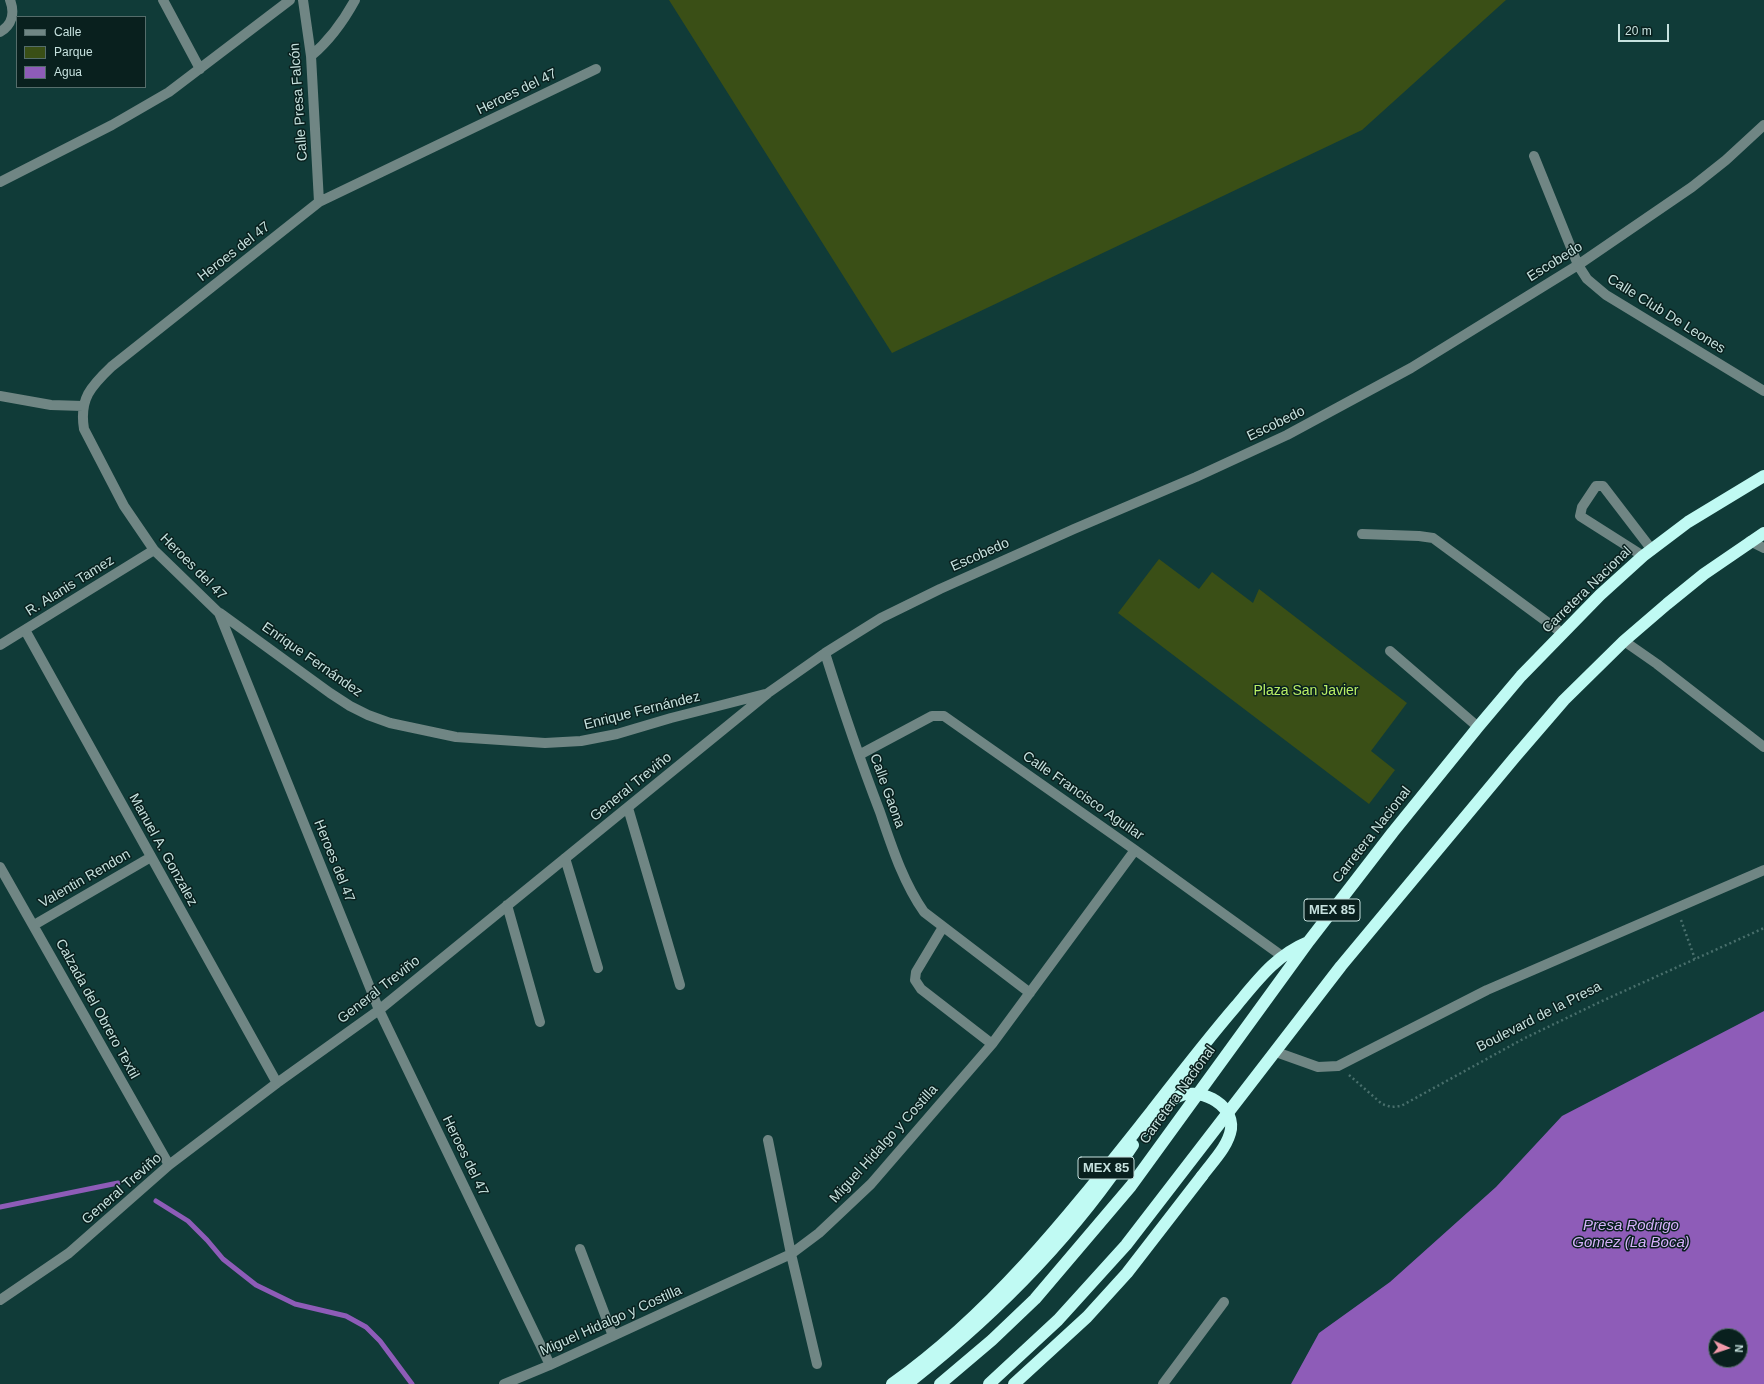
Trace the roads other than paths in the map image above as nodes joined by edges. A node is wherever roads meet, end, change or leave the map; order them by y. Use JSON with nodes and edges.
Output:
{"nodes":[{"id":1,"x":10,"y":0,"type":"edge"},
{"id":2,"x":162,"y":0,"type":"edge"},
{"id":3,"x":290,"y":0,"type":"edge"},
{"id":4,"x":303,"y":0,"type":"edge"},
{"id":5,"x":355,"y":0,"type":"edge"},
{"id":6,"x":0,"y":32,"type":"edge"},
{"id":7,"x":311,"y":56,"type":"junction"},
{"id":8,"x":200,"y":69,"type":"junction"},
{"id":9,"x":596,"y":69,"type":"dead end"},
{"id":10,"x":1764,"y":125,"type":"edge"},
{"id":11,"x":1534,"y":156,"type":"dead end"},
{"id":12,"x":0,"y":182,"type":"edge"},
{"id":13,"x":319,"y":202,"type":"junction"},
{"id":14,"x":1578,"y":265,"type":"junction"},
{"id":15,"x":1764,"y":391,"type":"edge"},
{"id":16,"x":0,"y":396,"type":"edge"},
{"id":17,"x":83,"y":406,"type":"junction"},
{"id":18,"x":1764,"y":476,"type":"edge"},
{"id":19,"x":1764,"y":533,"type":"edge"},
{"id":20,"x":1362,"y":534,"type":"dead end"},
{"id":21,"x":1750,"y":541,"type":"junction"},
{"id":22,"x":1764,"y":548,"type":"edge"},
{"id":23,"x":154,"y":550,"type":"junction"},
{"id":24,"x":1648,"y":553,"type":"junction"},
{"id":25,"x":219,"y":613,"type":"junction"},
{"id":26,"x":25,"y":630,"type":"junction"},
{"id":27,"x":1562,"y":633,"type":"junction"},
{"id":28,"x":1624,"y":641,"type":"junction"},
{"id":29,"x":0,"y":645,"type":"edge"},
{"id":30,"x":1390,"y":651,"type":"dead end"},
{"id":31,"x":825,"y":653,"type":"junction"},
{"id":32,"x":768,"y":693,"type":"junction"},
{"id":33,"x":1478,"y":727,"type":"junction"},
{"id":34,"x":1764,"y":747,"type":"edge"},
{"id":35,"x":859,"y":755,"type":"junction"},
{"id":36,"x":628,"y":808,"type":"junction"},
{"id":37,"x":1135,"y":850,"type":"junction"},
{"id":38,"x":151,"y":857,"type":"junction"},
{"id":39,"x":565,"y":858,"type":"junction"},
{"id":40,"x":0,"y":867,"type":"edge"},
{"id":41,"x":1764,"y":870,"type":"edge"},
{"id":42,"x":508,"y":906,"type":"junction"},
{"id":43,"x":34,"y":926,"type":"junction"},
{"id":44,"x":942,"y":927,"type":"junction"},
{"id":45,"x":1309,"y":941,"type":"junction"},
{"id":46,"x":1282,"y":956,"type":"junction"},
{"id":47,"x":598,"y":968,"type":"dead end"},
{"id":48,"x":680,"y":985,"type":"dead end"},
{"id":49,"x":1030,"y":993,"type":"junction"},
{"id":50,"x":379,"y":1010,"type":"junction"},
{"id":51,"x":540,"y":1022,"type":"dead end"},
{"id":52,"x":992,"y":1044,"type":"junction"},
{"id":53,"x":1276,"y":1052,"type":"junction"},
{"id":54,"x":277,"y":1083,"type":"junction"},
{"id":55,"x":768,"y":1140,"type":"dead end"},
{"id":56,"x":170,"y":1165,"type":"junction"},
{"id":57,"x":580,"y":1249,"type":"dead end"},
{"id":58,"x":791,"y":1254,"type":"junction"},
{"id":59,"x":0,"y":1300,"type":"edge"},
{"id":60,"x":1224,"y":1302,"type":"dead end"},
{"id":61,"x":613,"y":1336,"type":"junction"},
{"id":62,"x":816,"y":1364,"type":"dead end"},
{"id":63,"x":550,"y":1365,"type":"junction"},
{"id":64,"x":504,"y":1384,"type":"edge"},
{"id":65,"x":892,"y":1384,"type":"edge"},
{"id":66,"x":907,"y":1384,"type":"edge"},
{"id":67,"x":940,"y":1384,"type":"edge"},
{"id":68,"x":989,"y":1384,"type":"edge"},
{"id":69,"x":1014,"y":1384,"type":"edge"},
{"id":70,"x":1164,"y":1384,"type":"edge"}],
"edges":[{"from":1,"to":6,"type":"street"},
{"from":2,"to":8,"type":"street"},
{"from":3,"to":8,"type":"street"},
{"from":4,"to":7,"type":"street","name":"Calle Presa Falcón"},
{"from":5,"to":7,"type":"street"},
{"from":7,"to":13,"type":"street","name":"Calle Presa Falcón"},
{"from":8,"to":12,"type":"street"},
{"from":9,"to":13,"type":"street","name":"Heroes del 47"},
{"from":10,"to":14,"type":"street","name":"Escobedo"},
{"from":11,"to":14,"type":"street","name":"Calle Club De Leones"},
{"from":13,"to":17,"type":"street","name":"Heroes del 47"},
{"from":14,"to":15,"type":"street","name":"Calle Club De Leones"},
{"from":14,"to":31,"type":"street","name":"Escobedo"},
{"from":16,"to":17,"type":"street"},
{"from":17,"to":23,"type":"street","name":"Heroes del 47"},
{"from":18,"to":24,"type":"highway","name":"Carretera Nacional","number":"MEX 85"},
{"from":19,"to":21,"type":"highway","number":"MEX 85"},
{"from":20,"to":27,"type":"street"},
{"from":21,"to":22,"type":"street"},
{"from":21,"to":28,"type":"highway","number":"MEX 85"},
{"from":23,"to":25,"type":"street","name":"Heroes del 47"},
{"from":23,"to":26,"type":"street","name":"R. Alanis Tamez"},
{"from":24,"to":24,"type":"street"},
{"from":24,"to":27,"type":"highway","name":"Carretera Nacional","number":"MEX 85"},
{"from":25,"to":32,"type":"street","name":"Enrique Fernández"},
{"from":25,"to":50,"type":"street","name":"Heroes del 47"},
{"from":26,"to":29,"type":"street","name":"R. Alanis Tamez"},
{"from":26,"to":38,"type":"street","name":"Manuel A. Gonzalez"},
{"from":27,"to":33,"type":"highway","name":"Carretera Nacional","number":"MEX 85"},
{"from":28,"to":34,"type":"street"},
{"from":28,"to":53,"type":"highway","number":"MEX 85"},
{"from":30,"to":33,"type":"street"},
{"from":31,"to":32,"type":"street","name":"Escobedo"},
{"from":31,"to":35,"type":"street","name":"Calle Gaona"},
{"from":32,"to":36,"type":"street","name":"General Treviño"},
{"from":33,"to":45,"type":"highway","name":"Carretera Nacional","number":"MEX 85"},
{"from":35,"to":37,"type":"street","name":"Calle Francisco Aguilar"},
{"from":35,"to":44,"type":"street","name":"Calle Gaona"},
{"from":36,"to":39,"type":"street","name":"General Treviño"},
{"from":36,"to":48,"type":"street"},
{"from":37,"to":46,"type":"street","name":"Calle Francisco Aguilar"},
{"from":37,"to":49,"type":"street","name":"Miguel Hidalgo y Costilla"},
{"from":38,"to":43,"type":"street","name":"Valentin Rendon"},
{"from":38,"to":54,"type":"street","name":"Manuel A. Gonzalez"},
{"from":39,"to":42,"type":"street","name":"General Treviño"},
{"from":39,"to":47,"type":"street"},
{"from":40,"to":43,"type":"street","name":"Calzada del Obrero Textil"},
{"from":41,"to":53,"type":"street"},
{"from":42,"to":50,"type":"street","name":"General Treviño"},
{"from":42,"to":51,"type":"street"},
{"from":43,"to":56,"type":"street","name":"Calzada del Obrero Textil"},
{"from":44,"to":49,"type":"street","name":"Calle Gaona"},
{"from":44,"to":52,"type":"street"},
{"from":45,"to":46,"type":"highway","number":"MEX 85"},
{"from":45,"to":67,"type":"highway","name":"Carretera Nacional","number":"MEX 85"},
{"from":46,"to":65,"type":"highway","number":"MEX 85"},
{"from":49,"to":52,"type":"street","name":"Miguel Hidalgo y Costilla"},
{"from":50,"to":54,"type":"street","name":"General Treviño"},
{"from":50,"to":63,"type":"street","name":"Heroes del 47"},
{"from":52,"to":58,"type":"street","name":"Miguel Hidalgo y Costilla"},
{"from":53,"to":68,"type":"highway","number":"MEX 85"},
{"from":54,"to":56,"type":"street","name":"General Treviño"},
{"from":55,"to":58,"type":"street"},
{"from":56,"to":59,"type":"street","name":"General Treviño"},
{"from":57,"to":61,"type":"street"},
{"from":58,"to":61,"type":"street","name":"Miguel Hidalgo y Costilla"},
{"from":58,"to":62,"type":"street"},
{"from":60,"to":70,"type":"street"},
{"from":61,"to":63,"type":"street","name":"Miguel Hidalgo y Costilla"},
{"from":63,"to":64,"type":"street","name":"Miguel Hidalgo y Costilla"},
{"from":66,"to":69,"type":"highway","number":"MEX 85","bridge":true}]}
